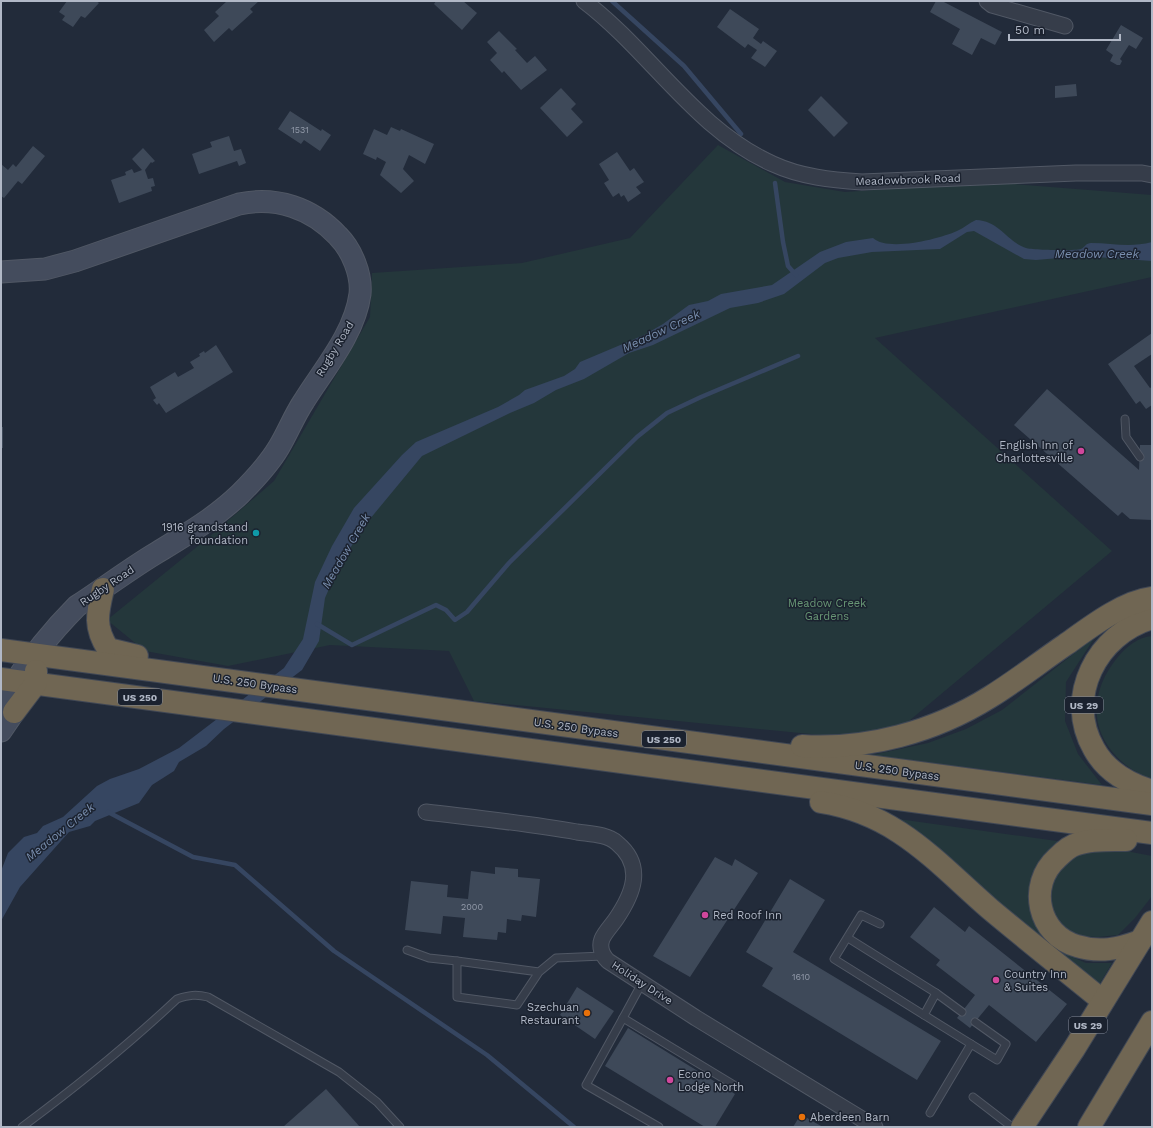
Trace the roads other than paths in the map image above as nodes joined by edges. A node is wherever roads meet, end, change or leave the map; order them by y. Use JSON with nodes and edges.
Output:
{"nodes":[{"id":1,"x":584,"y":1,"type":"edge"},
{"id":2,"x":987,"y":1,"type":"edge"},
{"id":3,"x":1065,"y":26,"type":"dead end"},
{"id":4,"x":1152,"y":175,"type":"edge"},
{"id":5,"x":1,"y":272,"type":"edge"},
{"id":6,"x":1125,"y":419,"type":"dead end"},
{"id":7,"x":1140,"y":458,"type":"dead end"},
{"id":8,"x":103,"y":589,"type":"junction"},
{"id":9,"x":1152,"y":598,"type":"edge"},
{"id":10,"x":1152,"y":618,"type":"edge"},
{"id":11,"x":1,"y":650,"type":"edge"},
{"id":12,"x":35,"y":654,"type":"junction"},
{"id":13,"x":177,"y":672,"type":"junction"},
{"id":14,"x":8,"y":679,"type":"edge"},
{"id":15,"x":36,"y":683,"type":"junction"},
{"id":16,"x":7,"y":707,"type":"edge"},
{"id":17,"x":1,"y":731,"type":"edge"},
{"id":18,"x":740,"y":749,"type":"junction"},
{"id":19,"x":638,"y":763,"type":"junction"},
{"id":20,"x":1152,"y":791,"type":"edge"},
{"id":21,"x":1152,"y":804,"type":"edge"},
{"id":22,"x":426,"y":812,"type":"dead end"},
{"id":23,"x":1151,"y":833,"type":"edge"},
{"id":24,"x":1152,"y":922,"type":"edge"},
{"id":25,"x":880,"y":924,"type":"dead end"},
{"id":26,"x":848,"y":938,"type":"junction"},
{"id":27,"x":1140,"y":941,"type":"junction"},
{"id":28,"x":407,"y":950,"type":"dead end"},
{"id":29,"x":603,"y":956,"type":"junction"},
{"id":30,"x":457,"y":961,"type":"junction"},
{"id":31,"x":539,"y":972,"type":"junction"},
{"id":32,"x":642,"y":984,"type":"junction"},
{"id":33,"x":936,"y":993,"type":"junction"},
{"id":34,"x":1103,"y":1001,"type":"junction"},
{"id":35,"x":962,"y":1012,"type":"dead end"},
{"id":36,"x":924,"y":1015,"type":"junction"},
{"id":37,"x":624,"y":1018,"type":"junction"},
{"id":38,"x":976,"y":1022,"type":"dead end"},
{"id":39,"x":1151,"y":1028,"type":"edge"},
{"id":40,"x":971,"y":1044,"type":"junction"},
{"id":41,"x":734,"y":1085,"type":"dead end"},
{"id":42,"x":973,"y":1097,"type":"dead end"},
{"id":43,"x":930,"y":1113,"type":"dead end"},
{"id":44,"x":22,"y":1127,"type":"edge"},
{"id":45,"x":400,"y":1127,"type":"edge"},
{"id":46,"x":659,"y":1127,"type":"edge"},
{"id":47,"x":875,"y":1127,"type":"edge"},
{"id":48,"x":1012,"y":1127,"type":"edge"},
{"id":49,"x":1022,"y":1127,"type":"edge"},
{"id":50,"x":1089,"y":1127,"type":"edge"}],
"edges":[{"from":1,"to":4,"type":"street","name":"Meadowbrook Road"},
{"from":2,"to":3,"type":"street"},
{"from":5,"to":8,"type":"street","name":"Rugby Road"},
{"from":6,"to":7,"type":"lane"},
{"from":8,"to":12,"type":"street","name":"Rugby Road"},
{"from":8,"to":13,"type":"highway"},
{"from":9,"to":18,"type":"highway"},
{"from":10,"to":20,"type":"highway","number":"US 29"},
{"from":11,"to":12,"type":"highway","name":"U.S. 250 Bypass","number":"US 250"},
{"from":12,"to":13,"type":"highway","name":"U.S. 250 Bypass","number":"US 250"},
{"from":12,"to":14,"type":"street","name":"Rugby Road"},
{"from":12,"to":15,"type":"highway"},
{"from":13,"to":18,"type":"highway","name":"U.S. 250 Bypass","number":"US 250"},
{"from":14,"to":15,"type":"highway","number":"US 250"},
{"from":14,"to":16,"type":"street","name":"Rugby Road"},
{"from":15,"to":16,"type":"highway"},
{"from":15,"to":19,"type":"highway","number":"US 250"},
{"from":16,"to":17,"type":"street","name":"Rugby Road"},
{"from":18,"to":21,"type":"highway","name":"U.S. 250 Bypass","number":"US 250"},
{"from":19,"to":23,"type":"highway","number":"US 250"},
{"from":19,"to":34,"type":"highway"},
{"from":22,"to":29,"type":"street","name":"Holiday Drive"},
{"from":23,"to":27,"type":"highway"},
{"from":24,"to":27,"type":"highway","number":"US 29"},
{"from":25,"to":26,"type":"lane"},
{"from":26,"to":33,"type":"lane"},
{"from":26,"to":36,"type":"lane"},
{"from":27,"to":34,"type":"highway","number":"US 29"},
{"from":28,"to":30,"type":"lane"},
{"from":29,"to":31,"type":"lane"},
{"from":29,"to":32,"type":"street","name":"Holiday Drive"},
{"from":30,"to":31,"type":"lane"},
{"from":30,"to":31,"type":"lane"},
{"from":32,"to":37,"type":"lane"},
{"from":32,"to":47,"type":"street","name":"Holiday Drive"},
{"from":33,"to":35,"type":"lane"},
{"from":33,"to":36,"type":"lane"},
{"from":34,"to":49,"type":"highway","number":"US 29"},
{"from":36,"to":40,"type":"lane"},
{"from":37,"to":41,"type":"lane"},
{"from":37,"to":46,"type":"lane"},
{"from":38,"to":40,"type":"lane"},
{"from":39,"to":50,"type":"highway"},
{"from":40,"to":43,"type":"lane"},
{"from":42,"to":48,"type":"lane"},
{"from":44,"to":45,"type":"lane"}]}
